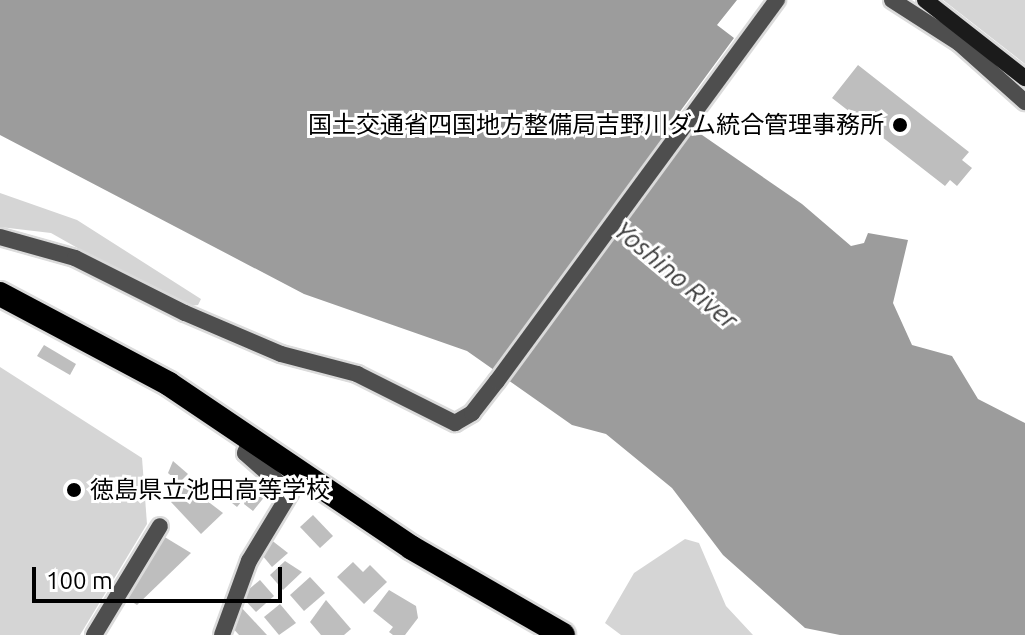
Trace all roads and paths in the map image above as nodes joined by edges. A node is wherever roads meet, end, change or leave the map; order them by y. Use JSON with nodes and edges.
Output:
{"nodes":[{"id":1,"x":777,"y":0,"type":"edge"},
{"id":2,"x":892,"y":0,"type":"edge"},
{"id":3,"x":925,"y":0,"type":"edge"},
{"id":4,"x":1025,"y":78,"type":"edge"},
{"id":5,"x":1025,"y":102,"type":"edge"},
{"id":6,"x":0,"y":237,"type":"edge"},
{"id":7,"x":0,"y":294,"type":"edge"},
{"id":8,"x":251,"y":439,"type":"junction"},
{"id":9,"x":160,"y":526,"type":"dead end"},
{"id":10,"x":95,"y":635,"type":"edge"},
{"id":11,"x":222,"y":635,"type":"edge"},
{"id":12,"x":563,"y":635,"type":"edge"}],
"edges":[{"from":1,"to":6,"type":"street"},
{"from":2,"to":5,"type":"street"},
{"from":3,"to":4,"type":"main road"},
{"from":7,"to":8,"type":"highway"},
{"from":8,"to":11,"type":"street"},
{"from":8,"to":12,"type":"highway"},
{"from":9,"to":10,"type":"street"}]}
